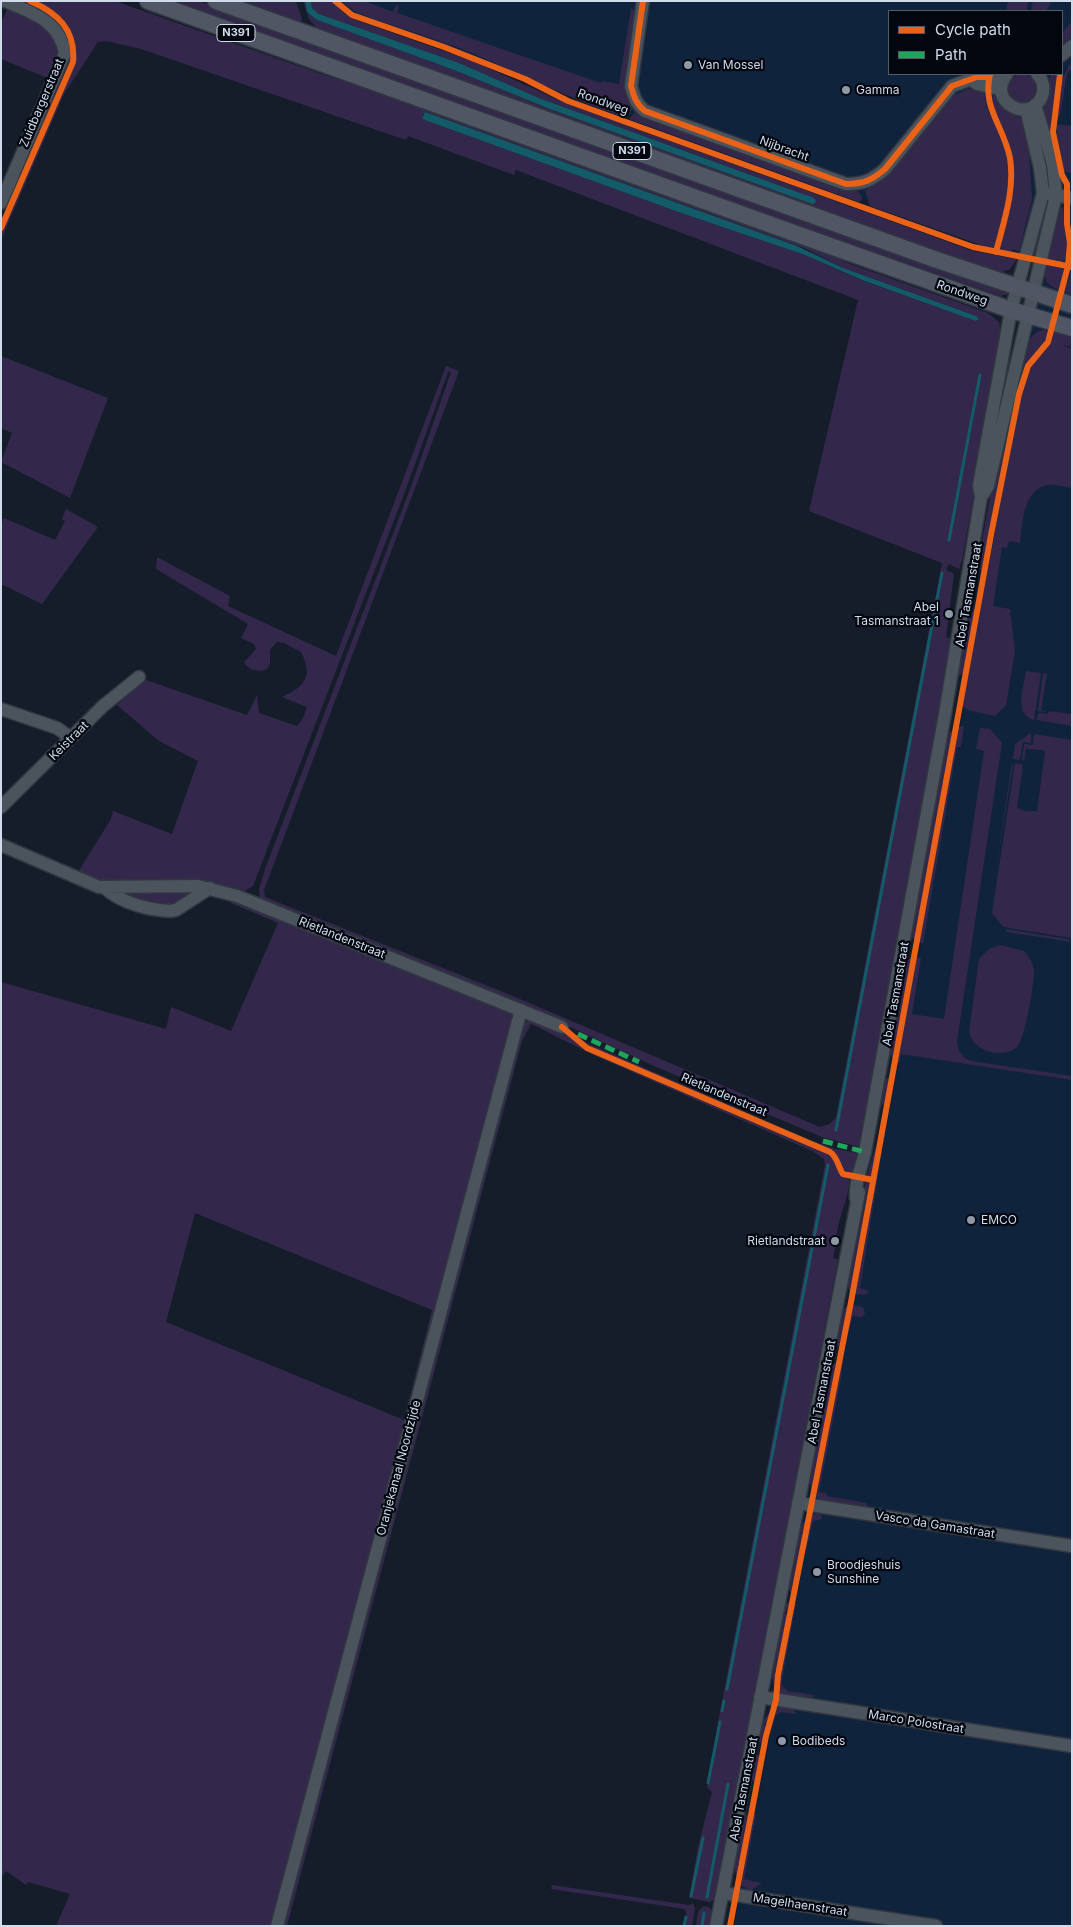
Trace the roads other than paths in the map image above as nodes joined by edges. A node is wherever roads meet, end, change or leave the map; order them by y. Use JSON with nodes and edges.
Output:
{"nodes":[{"id":1,"x":5,"y":1,"type":"edge"},
{"id":2,"x":148,"y":1,"type":"edge"},
{"id":3,"x":216,"y":1,"type":"edge"},
{"id":4,"x":643,"y":1,"type":"edge"},
{"id":5,"x":1039,"y":75,"type":"edge"},
{"id":6,"x":1004,"y":80,"type":"edge"},
{"id":7,"x":1031,"y":107,"type":"junction"},
{"id":8,"x":1043,"y":193,"type":"junction"},
{"id":9,"x":1056,"y":195,"type":"junction"},
{"id":10,"x":1072,"y":198,"type":"edge"},
{"id":11,"x":1,"y":203,"type":"edge"},
{"id":12,"x":1017,"y":288,"type":"junction"},
{"id":13,"x":1033,"y":293,"type":"junction"},
{"id":14,"x":1072,"y":304,"type":"edge"},
{"id":15,"x":1011,"y":310,"type":"junction"},
{"id":16,"x":1027,"y":315,"type":"junction"},
{"id":17,"x":1072,"y":328,"type":"edge"},
{"id":18,"x":981,"y":497,"type":"junction"},
{"id":19,"x":139,"y":677,"type":"dead end"},
{"id":20,"x":1,"y":709,"type":"edge"},
{"id":21,"x":71,"y":738,"type":"junction"},
{"id":22,"x":1,"y":807,"type":"edge"},
{"id":23,"x":1,"y":845,"type":"edge"},
{"id":24,"x":105,"y":888,"type":"junction"},
{"id":25,"x":210,"y":888,"type":"junction"},
{"id":26,"x":521,"y":1010,"type":"junction"},
{"id":27,"x":562,"y":1027,"type":"dead end"},
{"id":28,"x":798,"y":1503,"type":"junction"},
{"id":29,"x":1072,"y":1546,"type":"edge"},
{"id":30,"x":760,"y":1697,"type":"junction"},
{"id":31,"x":1072,"y":1746,"type":"edge"},
{"id":32,"x":723,"y":1893,"type":"junction"},
{"id":33,"x":278,"y":1926,"type":"edge"},
{"id":34,"x":716,"y":1926,"type":"edge"},
{"id":35,"x":936,"y":1926,"type":"edge"}],
"edges":[{"from":1,"to":11,"type":"street","name":"Zuidbargerstraat"},
{"from":2,"to":15,"type":"main road","name":"Rondweg","number":"N391"},
{"from":3,"to":12,"type":"main road","name":"Rondweg","number":"N391"},
{"from":4,"to":6,"type":"street","name":"Nijbracht"},
{"from":5,"to":7,"type":"street"},
{"from":6,"to":7,"type":"street"},
{"from":7,"to":8,"type":"street","name":"Abel Tasmanstraat"},
{"from":7,"to":9,"type":"street","name":"Abel Tasmanstraat"},
{"from":8,"to":9,"type":"street"},
{"from":8,"to":12,"type":"street","name":"Abel Tasmanstraat"},
{"from":9,"to":10,"type":"street"},
{"from":9,"to":13,"type":"street","name":"Abel Tasmanstraat"},
{"from":12,"to":13,"type":"main road","name":"Rondweg","number":"N391"},
{"from":12,"to":15,"type":"street","name":"Abel Tasmanstraat"},
{"from":13,"to":14,"type":"main road","name":"Rondweg","number":"N391"},
{"from":13,"to":16,"type":"street","name":"Abel Tasmanstraat"},
{"from":15,"to":16,"type":"main road","name":"Rondweg","number":"N391"},
{"from":15,"to":18,"type":"street","name":"Abel Tasmanstraat"},
{"from":16,"to":17,"type":"main road","name":"Rondweg","number":"N391"},
{"from":16,"to":18,"type":"street","name":"Abel Tasmanstraat"},
{"from":18,"to":28,"type":"street","name":"Abel Tasmanstraat"},
{"from":19,"to":21,"type":"street","name":"Keistraat"},
{"from":20,"to":21,"type":"street"},
{"from":21,"to":22,"type":"street","name":"Keistraat"},
{"from":23,"to":24,"type":"street","name":"Rietlandenstraat"},
{"from":24,"to":25,"type":"street","name":"Rietlandenstraat"},
{"from":24,"to":25,"type":"street","name":"Rietlandenstraat"},
{"from":25,"to":26,"type":"street","name":"Rietlandenstraat"},
{"from":26,"to":27,"type":"street","name":"Rietlandenstraat"},
{"from":26,"to":33,"type":"street","name":"Oranjekanaal Noordzijde"},
{"from":28,"to":29,"type":"street","name":"Vasco da Gamastraat"},
{"from":28,"to":30,"type":"street","name":"Abel Tasmanstraat"},
{"from":30,"to":31,"type":"street","name":"Marco Polostraat"},
{"from":30,"to":32,"type":"street","name":"Abel Tasmanstraat"},
{"from":32,"to":34,"type":"street","name":"Abel Tasmanstraat"},
{"from":32,"to":35,"type":"street","name":"Magelhaenstraat"}]}
